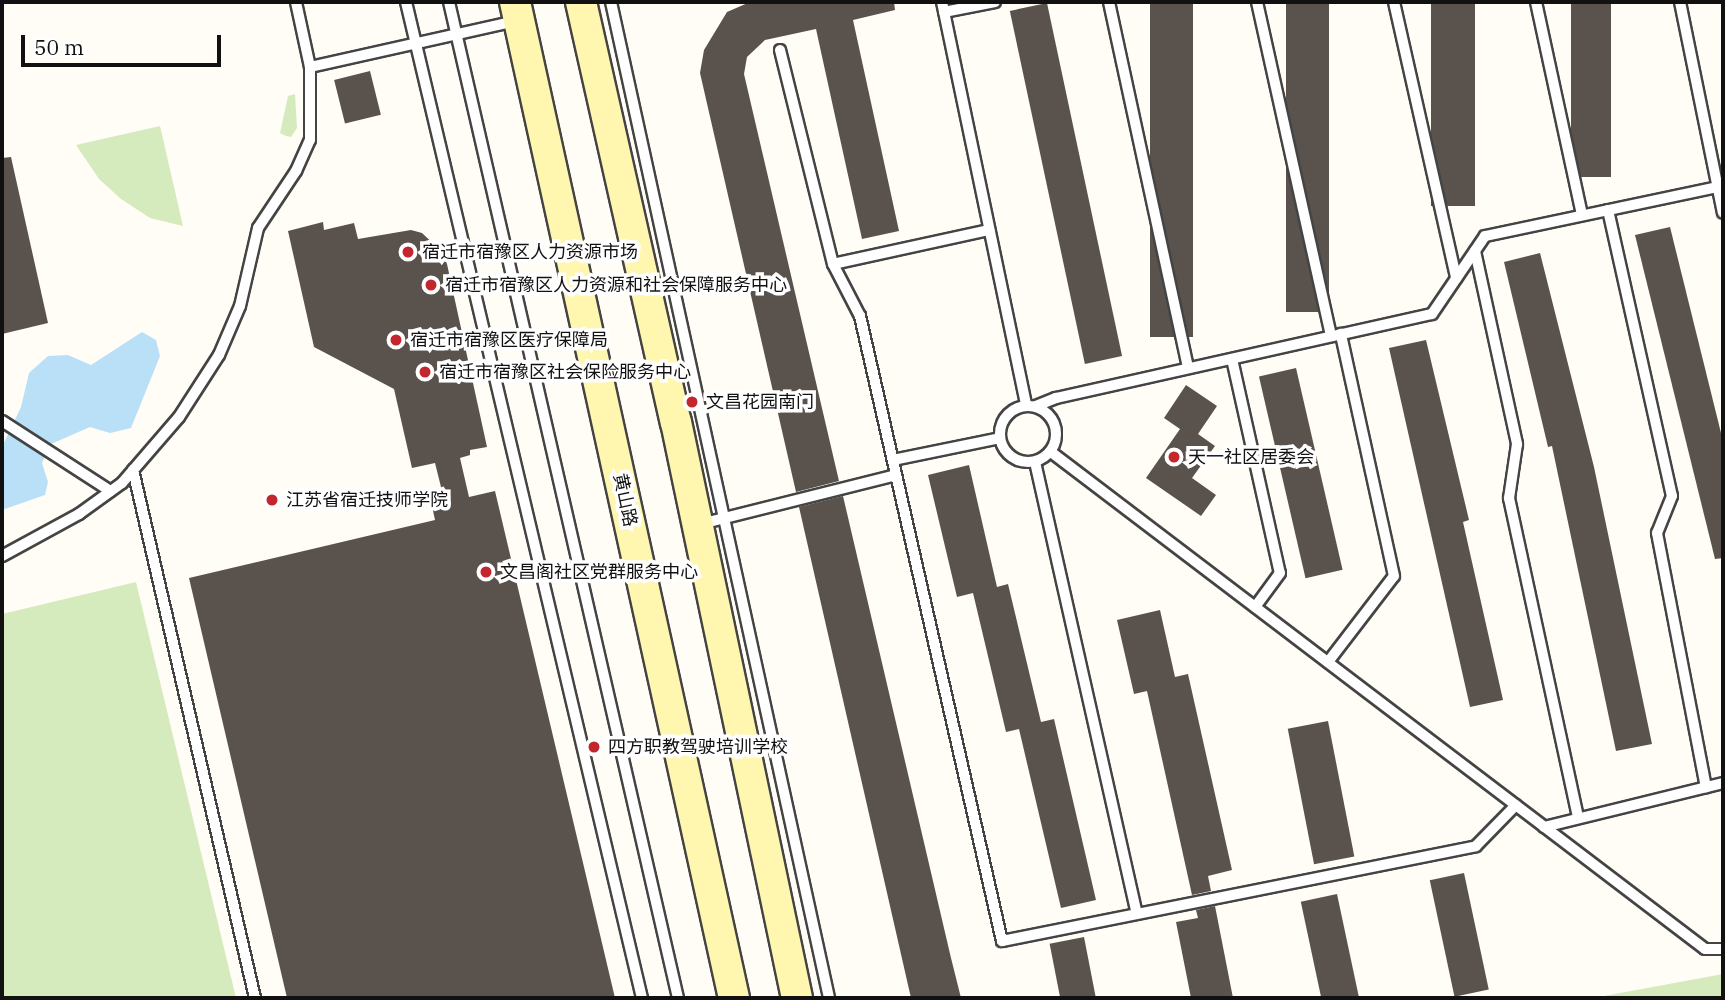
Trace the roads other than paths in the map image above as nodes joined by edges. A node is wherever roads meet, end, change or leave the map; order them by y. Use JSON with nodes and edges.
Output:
{"nodes":[{"id":1,"x":296,"y":2,"type":"edge"},
{"id":2,"x":406,"y":2,"type":"edge"},
{"id":3,"x":449,"y":2,"type":"edge"},
{"id":4,"x":581,"y":2,"type":"edge"},
{"id":5,"x":611,"y":2,"type":"edge"},
{"id":6,"x":995,"y":2,"type":"edge"},
{"id":7,"x":1109,"y":2,"type":"edge"},
{"id":8,"x":1257,"y":2,"type":"edge"},
{"id":9,"x":1394,"y":2,"type":"edge"},
{"id":10,"x":1536,"y":2,"type":"edge"},
{"id":11,"x":1680,"y":2,"type":"edge"},
{"id":12,"x":943,"y":7,"type":"edge"},
{"id":13,"x":517,"y":11,"type":"edge"},
{"id":14,"x":456,"y":34,"type":"junction"},
{"id":15,"x":416,"y":43,"type":"junction"},
{"id":16,"x":780,"y":50,"type":"dead end"},
{"id":17,"x":310,"y":67,"type":"junction"},
{"id":18,"x":1720,"y":187,"type":"edge"},
{"id":19,"x":1608,"y":210,"type":"junction"},
{"id":20,"x":1723,"y":213,"type":"edge"},
{"id":21,"x":1582,"y":215,"type":"junction"},
{"id":22,"x":989,"y":230,"type":"junction"},
{"id":23,"x":1475,"y":251,"type":"junction"},
{"id":24,"x":833,"y":264,"type":"junction"},
{"id":25,"x":1456,"y":278,"type":"junction"},
{"id":26,"x":1336,"y":335,"type":"junction"},
{"id":27,"x":1231,"y":359,"type":"junction"},
{"id":28,"x":1188,"y":368,"type":"junction"},
{"id":29,"x":1031,"y":406,"type":"junction"},
{"id":30,"x":2,"y":421,"type":"edge"},
{"id":31,"x":1000,"y":438,"type":"junction"},
{"id":32,"x":1051,"y":452,"type":"junction"},
{"id":33,"x":893,"y":460,"type":"junction"},
{"id":34,"x":1035,"y":462,"type":"junction"},
{"id":35,"x":133,"y":470,"type":"junction"},
{"id":36,"x":896,"y":475,"type":"junction"},
{"id":37,"x":110,"y":491,"type":"junction"},
{"id":38,"x":711,"y":521,"type":"junction"},
{"id":39,"x":2,"y":556,"type":"edge"},
{"id":40,"x":1255,"y":607,"type":"junction"},
{"id":41,"x":1328,"y":662,"type":"junction"},
{"id":42,"x":1723,"y":783,"type":"edge"},
{"id":43,"x":1706,"y":787,"type":"junction"},
{"id":44,"x":1516,"y":805,"type":"junction"},
{"id":45,"x":1578,"y":818,"type":"junction"},
{"id":46,"x":1544,"y":827,"type":"junction"},
{"id":47,"x":1137,"y":914,"type":"junction"},
{"id":48,"x":1723,"y":949,"type":"edge"},
{"id":49,"x":255,"y":998,"type":"edge"},
{"id":50,"x":642,"y":998,"type":"edge"},
{"id":51,"x":678,"y":998,"type":"edge"},
{"id":52,"x":734,"y":998,"type":"edge"},
{"id":53,"x":797,"y":998,"type":"edge"},
{"id":54,"x":829,"y":998,"type":"edge"}],
"edges":[{"from":1,"to":17,"type":"lane"},
{"from":2,"to":15,"type":"lane"},
{"from":3,"to":14,"type":"lane"},
{"from":4,"to":38,"type":"main road"},
{"from":5,"to":38,"type":"lane"},
{"from":6,"to":12,"type":"lane"},
{"from":7,"to":28,"type":"lane"},
{"from":8,"to":26,"type":"lane"},
{"from":9,"to":25,"type":"lane"},
{"from":10,"to":21,"type":"lane"},
{"from":11,"to":18,"type":"lane"},
{"from":12,"to":22,"type":"lane"},
{"from":13,"to":14,"type":"lane"},
{"from":13,"to":52,"type":"main road","name":"黄山路"},
{"from":14,"to":15,"type":"lane"},
{"from":14,"to":51,"type":"lane"},
{"from":15,"to":17,"type":"lane"},
{"from":15,"to":50,"type":"lane"},
{"from":16,"to":24,"type":"lane"},
{"from":17,"to":35,"type":"lane"},
{"from":18,"to":19,"type":"lane"},
{"from":18,"to":20,"type":"lane"},
{"from":19,"to":21,"type":"lane"},
{"from":19,"to":43,"type":"lane"},
{"from":21,"to":23,"type":"lane"},
{"from":22,"to":24,"type":"lane"},
{"from":22,"to":29,"type":"lane"},
{"from":23,"to":25,"type":"lane"},
{"from":23,"to":45,"type":"lane"},
{"from":24,"to":33,"type":"lane"},
{"from":25,"to":26,"type":"lane"},
{"from":26,"to":27,"type":"lane"},
{"from":26,"to":41,"type":"lane"},
{"from":27,"to":28,"type":"lane"},
{"from":27,"to":40,"type":"lane"},
{"from":28,"to":29,"type":"lane"},
{"from":29,"to":31,"type":"lane"},
{"from":29,"to":32,"type":"lane"},
{"from":30,"to":37,"type":"lane"},
{"from":31,"to":33,"type":"lane"},
{"from":31,"to":34,"type":"lane"},
{"from":32,"to":34,"type":"lane"},
{"from":32,"to":40,"type":"lane"},
{"from":33,"to":36,"type":"lane"},
{"from":34,"to":47,"type":"lane"},
{"from":35,"to":37,"type":"lane"},
{"from":35,"to":49,"type":"lane"},
{"from":36,"to":38,"type":"lane"},
{"from":36,"to":47,"type":"lane"},
{"from":37,"to":39,"type":"lane"},
{"from":38,"to":53,"type":"main road"},
{"from":38,"to":54,"type":"lane"},
{"from":40,"to":41,"type":"lane"},
{"from":41,"to":44,"type":"lane"},
{"from":42,"to":43,"type":"lane"},
{"from":43,"to":45,"type":"lane"},
{"from":44,"to":46,"type":"lane"},
{"from":44,"to":47,"type":"lane"},
{"from":45,"to":46,"type":"lane"},
{"from":46,"to":48,"type":"lane"}]}
